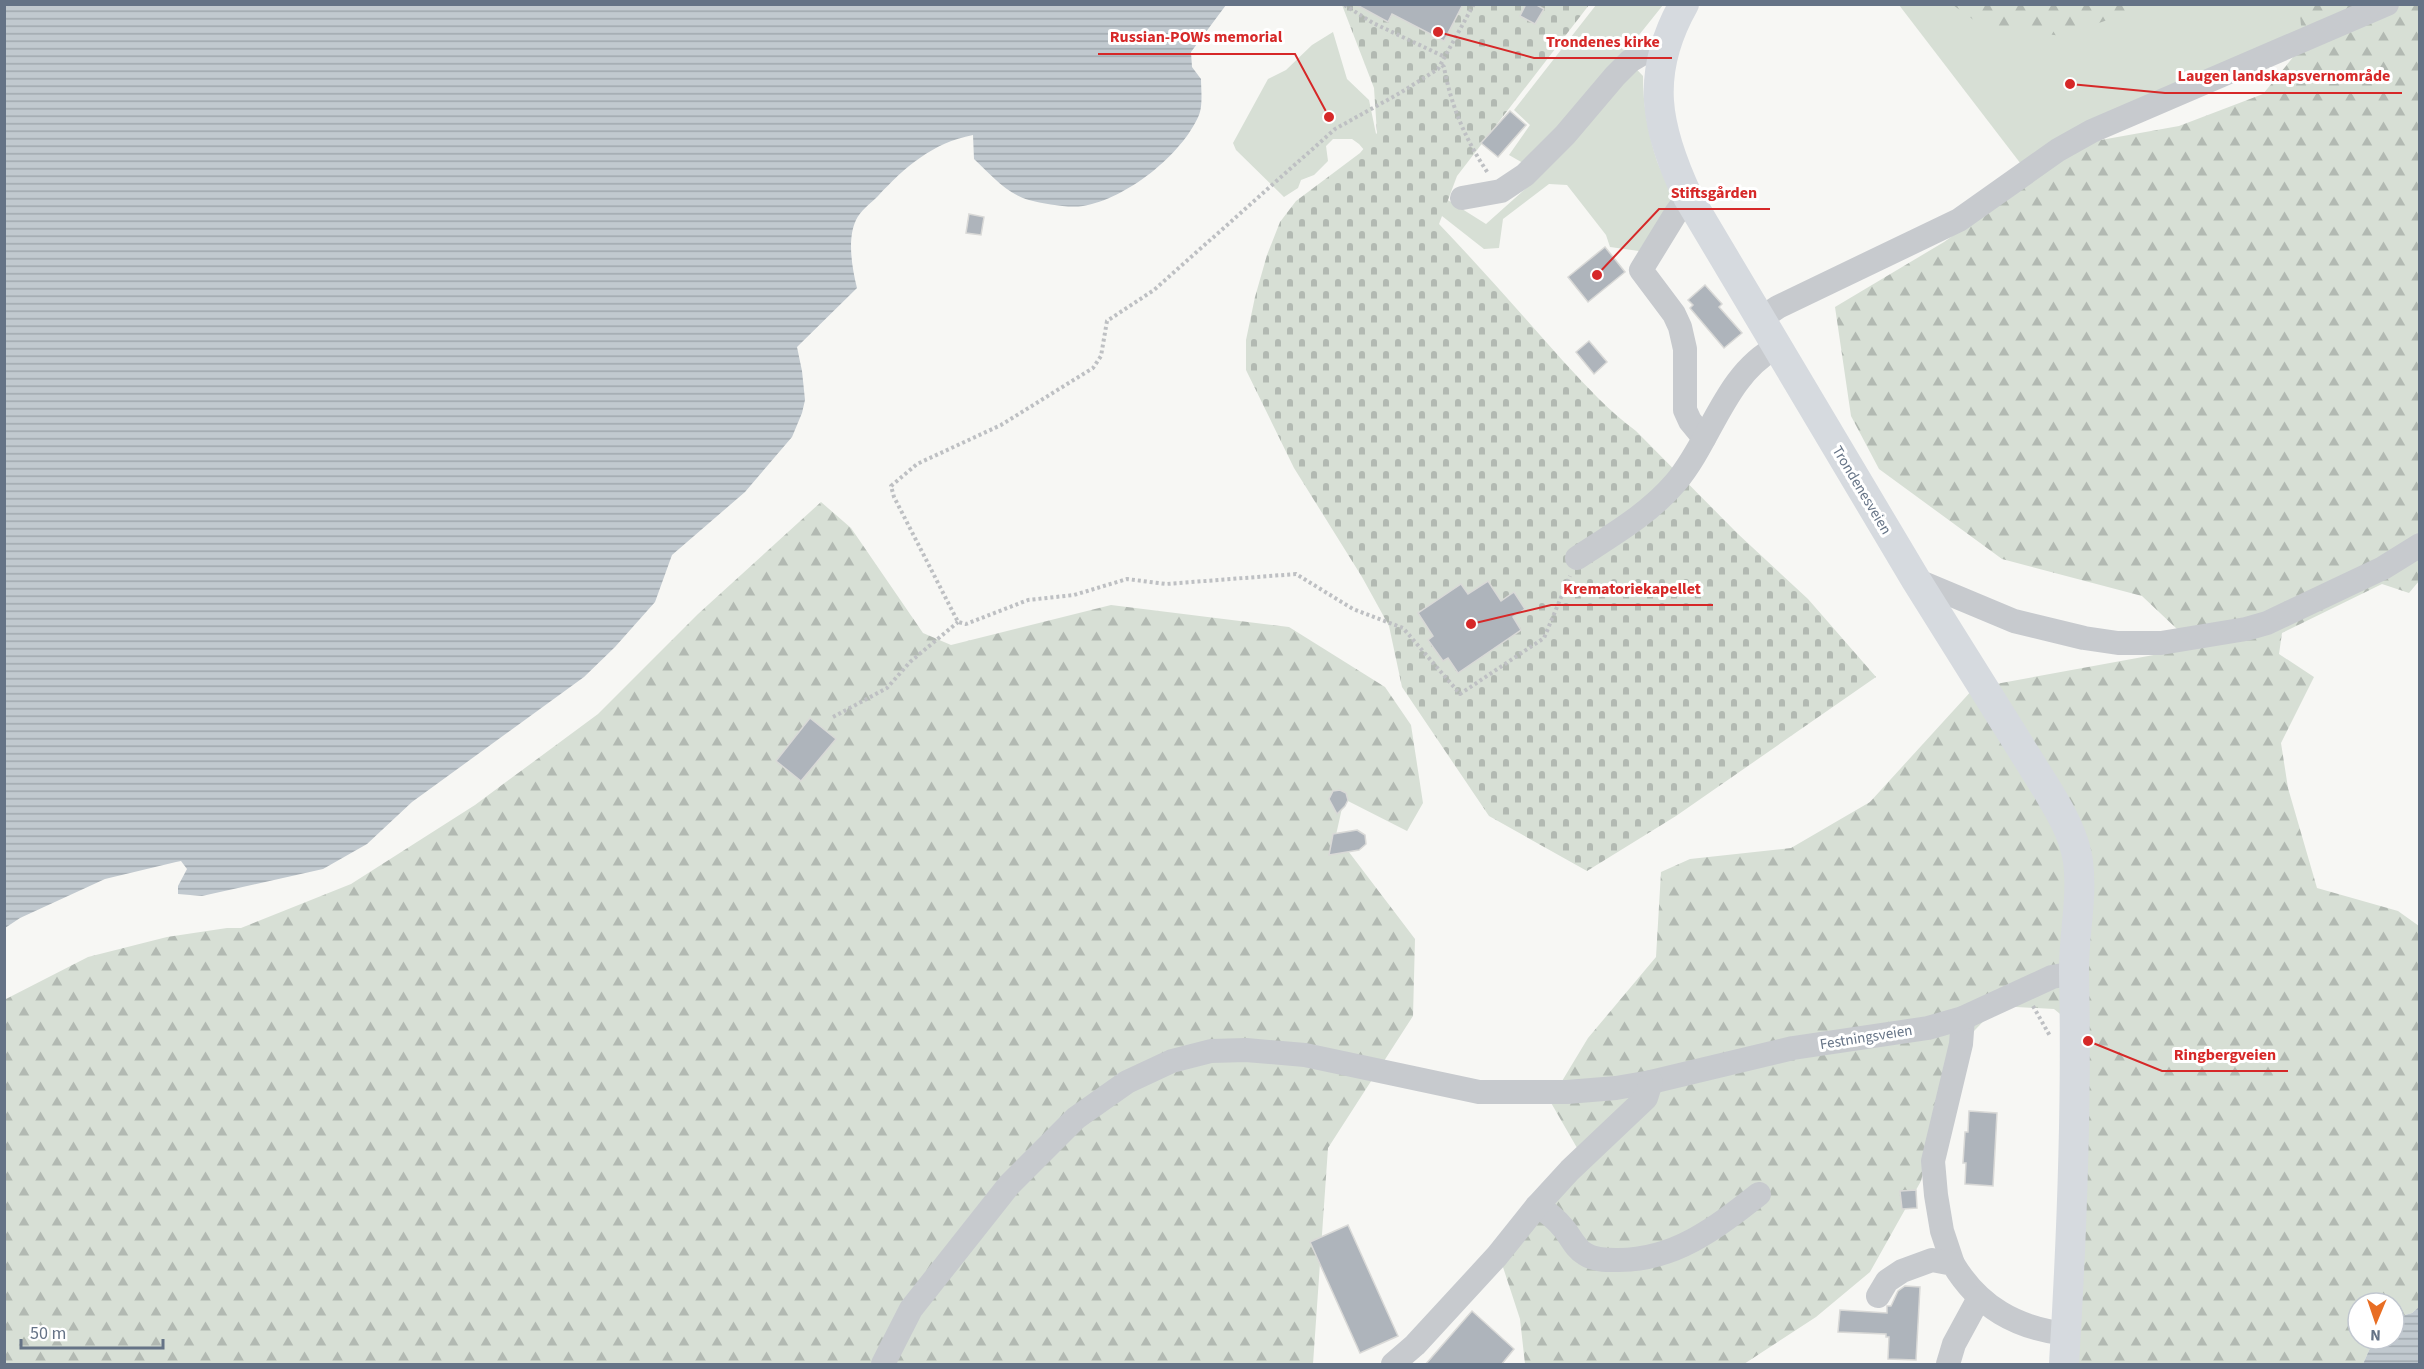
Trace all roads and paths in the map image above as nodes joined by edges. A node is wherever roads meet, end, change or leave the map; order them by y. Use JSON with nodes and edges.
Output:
{"nodes":[{"id":1,"x":1346,"y":4,"type":"edge"},
{"id":2,"x":1474,"y":4,"type":"edge"},
{"id":3,"x":1684,"y":4,"type":"edge"},
{"id":4,"x":2386,"y":4,"type":"edge"},
{"id":5,"x":1665,"y":49,"type":"junction"},
{"id":6,"x":1446,"y":57,"type":"junction"},
{"id":7,"x":1442,"y":64,"type":"junction"},
{"id":8,"x":1501,"y":191,"type":"junction"},
{"id":9,"x":1688,"y":197,"type":"junction"},
{"id":10,"x":1462,"y":198,"type":"dead end"},
{"id":11,"x":1760,"y":318,"type":"junction"},
{"id":12,"x":1777,"y":347,"type":"junction"},
{"id":13,"x":1704,"y":438,"type":"junction"},
{"id":14,"x":2420,"y":545,"type":"edge"},
{"id":15,"x":1577,"y":558,"type":"joint"},
{"id":16,"x":1916,"y":580,"type":"junction"},
{"id":17,"x":958,"y":621,"type":"junction"},
{"id":18,"x":833,"y":717,"type":"dead end"},
{"id":19,"x":2074,"y":973,"type":"junction"},
{"id":20,"x":2024,"y":990,"type":"junction"},
{"id":21,"x":1962,"y":1018,"type":"junction"},
{"id":22,"x":2076,"y":1048,"type":"junction"},
{"id":23,"x":1651,"y":1082,"type":"junction"},
{"id":24,"x":1759,"y":1194,"type":"dead end"},
{"id":25,"x":1537,"y":1206,"type":"junction"},
{"id":26,"x":1953,"y":1264,"type":"junction"},
{"id":27,"x":1878,"y":1296,"type":"dead end"},
{"id":28,"x":1979,"y":1298,"type":"junction"},
{"id":29,"x":2066,"y":1334,"type":"junction"},
{"id":30,"x":883,"y":1365,"type":"edge"},
{"id":31,"x":1393,"y":1365,"type":"edge"},
{"id":32,"x":1948,"y":1365,"type":"edge"},
{"id":33,"x":2064,"y":1365,"type":"edge"}],
"edges":[{"from":1,"to":6,"type":"path"},
{"from":2,"to":6,"type":"path"},
{"from":3,"to":5,"type":"main road","name":"Trondenesveien"},
{"from":4,"to":11,"type":"street"},
{"from":5,"to":8,"type":"street"},
{"from":5,"to":9,"type":"main road","name":"Trondenesveien"},
{"from":6,"to":7,"type":"path"},
{"from":7,"to":8,"type":"path"},
{"from":7,"to":17,"type":"path"},
{"from":8,"to":10,"type":"street"},
{"from":9,"to":11,"type":"main road","name":"Trondenesveien"},
{"from":9,"to":13,"type":"street"},
{"from":11,"to":12,"type":"main road","name":"Trondenesveien"},
{"from":12,"to":13,"type":"street"},
{"from":12,"to":16,"type":"main road","name":"Trondenesveien"},
{"from":13,"to":15,"type":"street"},
{"from":14,"to":16,"type":"street"},
{"from":15,"to":17,"type":"path"},
{"from":16,"to":19,"type":"main road","name":"Trondenesveien"},
{"from":17,"to":18,"type":"path"},
{"from":19,"to":20,"type":"street","name":"Festningsveien"},
{"from":19,"to":22,"type":"main road","name":"Trondenesveien"},
{"from":20,"to":21,"type":"street","name":"Festningsveien"},
{"from":20,"to":22,"type":"path"},
{"from":21,"to":23,"type":"street","name":"Festningsveien"},
{"from":21,"to":26,"type":"street"},
{"from":22,"to":29,"type":"main road","name":"Trondenesveien"},
{"from":23,"to":25,"type":"street"},
{"from":23,"to":30,"type":"street","name":"Festningsveien"},
{"from":24,"to":25,"type":"street"},
{"from":25,"to":31,"type":"street"},
{"from":26,"to":27,"type":"street"},
{"from":26,"to":28,"type":"street"},
{"from":28,"to":29,"type":"street"},
{"from":28,"to":32,"type":"street"},
{"from":29,"to":33,"type":"main road","name":"Trondenesveien"}]}
